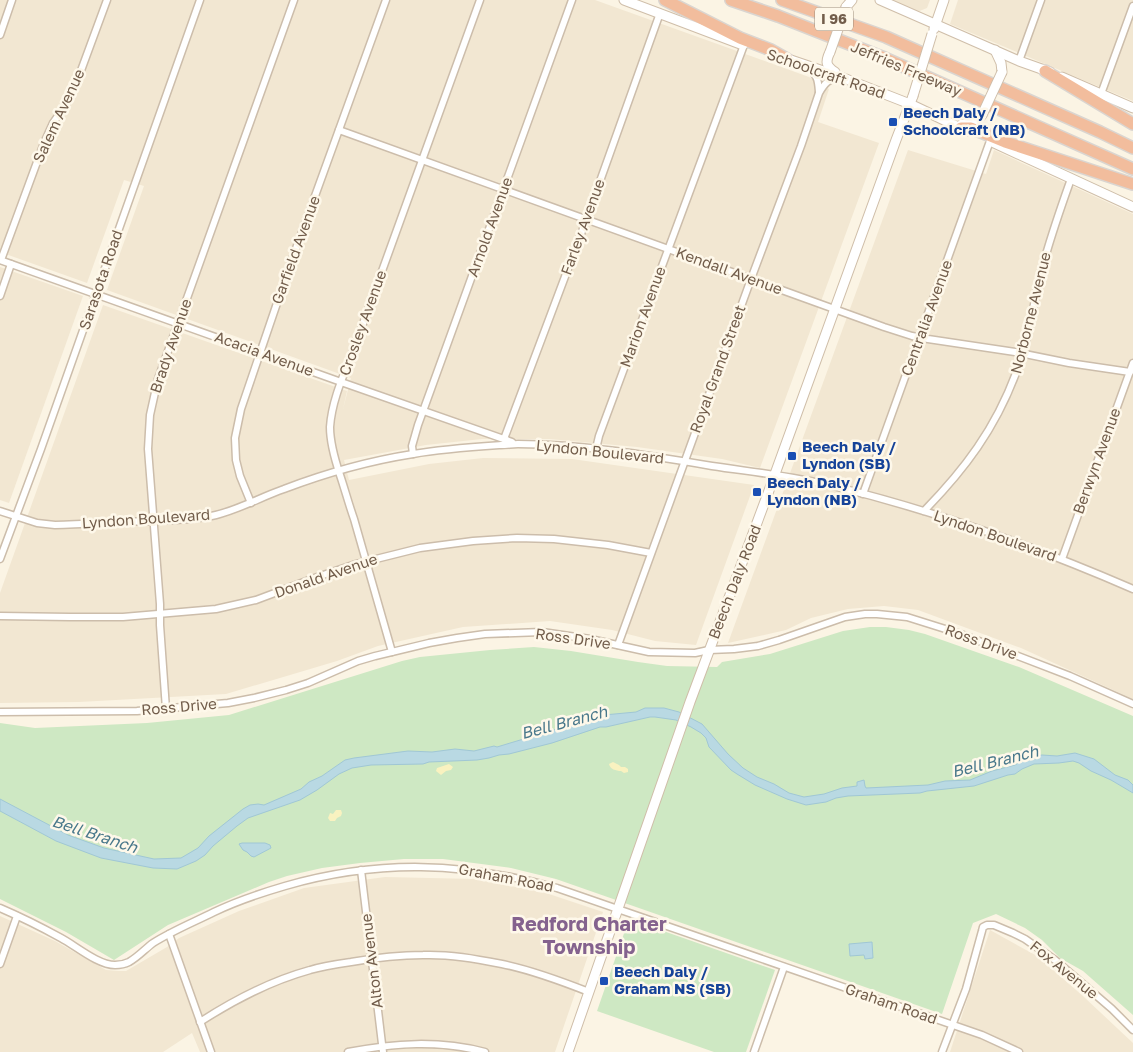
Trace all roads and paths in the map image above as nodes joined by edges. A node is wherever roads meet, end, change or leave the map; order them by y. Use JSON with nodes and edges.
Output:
{"nodes":[{"id":1,"x":12,"y":0,"type":"edge"},
{"id":2,"x":107,"y":0,"type":"edge"},
{"id":3,"x":200,"y":0,"type":"edge"},
{"id":4,"x":294,"y":0,"type":"edge"},
{"id":5,"x":386,"y":0,"type":"edge"},
{"id":6,"x":480,"y":0,"type":"edge"},
{"id":7,"x":572,"y":0,"type":"edge"},
{"id":8,"x":624,"y":0,"type":"edge"},
{"id":9,"x":666,"y":0,"type":"edge"},
{"id":10,"x":731,"y":0,"type":"edge"},
{"id":11,"x":782,"y":0,"type":"edge"},
{"id":12,"x":880,"y":0,"type":"edge"},
{"id":13,"x":944,"y":0,"type":"edge"},
{"id":14,"x":1041,"y":0,"type":"edge"},
{"id":15,"x":849,"y":4,"type":"edge"},
{"id":16,"x":1133,"y":6,"type":"edge"},
{"id":17,"x":660,"y":13,"type":"junction"},
{"id":18,"x":935,"y":25,"type":"junction"},
{"id":19,"x":0,"y":35,"type":"edge"},
{"id":20,"x":744,"y":45,"type":"junction"},
{"id":21,"x":996,"y":50,"type":"junction"},
{"id":22,"x":787,"y":59,"type":"junction"},
{"id":23,"x":1020,"y":61,"type":"junction"},
{"id":24,"x":801,"y":64,"type":"junction"},
{"id":25,"x":1045,"y":71,"type":"junction"},
{"id":26,"x":841,"y":77,"type":"junction"},
{"id":27,"x":819,"y":93,"type":"junction"},
{"id":28,"x":1101,"y":94,"type":"junction"},
{"id":29,"x":912,"y":100,"type":"junction"},
{"id":30,"x":1133,"y":108,"type":"edge"},
{"id":31,"x":1133,"y":124,"type":"edge"},
{"id":32,"x":957,"y":126,"type":"junction"},
{"id":33,"x":339,"y":130,"type":"junction"},
{"id":34,"x":990,"y":141,"type":"junction"},
{"id":35,"x":1133,"y":148,"type":"edge"},
{"id":36,"x":422,"y":160,"type":"junction"},
{"id":37,"x":1133,"y":169,"type":"edge"},
{"id":38,"x":1071,"y":179,"type":"junction"},
{"id":39,"x":1133,"y":184,"type":"edge"},
{"id":40,"x":504,"y":189,"type":"junction"},
{"id":41,"x":1133,"y":207,"type":"edge"},
{"id":42,"x":586,"y":220,"type":"junction"},
{"id":43,"x":668,"y":249,"type":"junction"},
{"id":44,"x":1,"y":260,"type":"edge"},
{"id":45,"x":12,"y":264,"type":"junction"},
{"id":46,"x":751,"y":279,"type":"junction"},
{"id":47,"x":96,"y":294,"type":"junction"},
{"id":48,"x":0,"y":296,"type":"edge"},
{"id":49,"x":835,"y":309,"type":"junction"},
{"id":50,"x":178,"y":323,"type":"junction"},
{"id":51,"x":919,"y":338,"type":"junction"},
{"id":52,"x":259,"y":353,"type":"junction"},
{"id":53,"x":1023,"y":354,"type":"junction"},
{"id":54,"x":1133,"y":363,"type":"edge"},
{"id":55,"x":1130,"y":372,"type":"junction"},
{"id":56,"x":341,"y":382,"type":"junction"},
{"id":57,"x":423,"y":411,"type":"junction"},
{"id":58,"x":504,"y":439,"type":"junction"},
{"id":59,"x":516,"y":444,"type":"junction"},
{"id":60,"x":596,"y":449,"type":"junction"},
{"id":61,"x":413,"y":454,"type":"junction"},
{"id":62,"x":685,"y":461,"type":"junction"},
{"id":63,"x":338,"y":470,"type":"junction"},
{"id":64,"x":774,"y":476,"type":"junction"},
{"id":65,"x":863,"y":494,"type":"junction"},
{"id":66,"x":251,"y":503,"type":"junction"},
{"id":67,"x":0,"y":511,"type":"edge"},
{"id":68,"x":924,"y":511,"type":"junction"},
{"id":69,"x":15,"y":516,"type":"junction"},
{"id":70,"x":153,"y":521,"type":"junction"},
{"id":71,"x":651,"y":553,"type":"junction"},
{"id":72,"x":0,"y":559,"type":"edge"},
{"id":73,"x":1062,"y":559,"type":"junction"},
{"id":74,"x":366,"y":561,"type":"junction"},
{"id":75,"x":1133,"y":589,"type":"edge"},
{"id":76,"x":160,"y":614,"type":"junction"},
{"id":77,"x":0,"y":616,"type":"edge"},
{"id":78,"x":618,"y":645,"type":"junction"},
{"id":79,"x":709,"y":650,"type":"junction"},
{"id":80,"x":392,"y":652,"type":"junction"},
{"id":81,"x":1133,"y":704,"type":"edge"},
{"id":82,"x":166,"y":709,"type":"junction"},
{"id":83,"x":0,"y":712,"type":"edge"},
{"id":84,"x":361,"y":870,"type":"junction"},
{"id":85,"x":0,"y":908,"type":"edge"},
{"id":86,"x":618,"y":909,"type":"junction"},
{"id":87,"x":17,"y":916,"type":"junction"},
{"id":88,"x":169,"y":934,"type":"junction"},
{"id":89,"x":372,"y":958,"type":"junction"},
{"id":90,"x":0,"y":964,"type":"edge"},
{"id":91,"x":784,"y":967,"type":"junction"},
{"id":92,"x":589,"y":992,"type":"junction"},
{"id":93,"x":200,"y":1022,"type":"junction"},
{"id":94,"x":952,"y":1025,"type":"junction"},
{"id":95,"x":1133,"y":1030,"type":"edge"},
{"id":96,"x":382,"y":1049,"type":"edge"},
{"id":97,"x":211,"y":1052,"type":"edge"},
{"id":98,"x":348,"y":1052,"type":"edge"},
{"id":99,"x":485,"y":1052,"type":"edge"},
{"id":100,"x":568,"y":1052,"type":"edge"},
{"id":101,"x":756,"y":1052,"type":"edge"},
{"id":102,"x":942,"y":1052,"type":"edge"},
{"id":103,"x":1019,"y":1052,"type":"edge"}],
"edges":[{"from":1,"to":19,"type":"street"},
{"from":2,"to":44,"type":"street","name":"Salem Avenue"},
{"from":3,"to":47,"type":"street","name":"Sarasota Road"},
{"from":4,"to":50,"type":"street","name":"Brady Avenue"},
{"from":5,"to":33,"type":"street","name":"Garfield Avenue"},
{"from":6,"to":36,"type":"street","name":"Crosley Avenue"},
{"from":7,"to":40,"type":"street","name":"Arnold Avenue"},
{"from":8,"to":17,"type":"main road","name":"Schoolcraft Road"},
{"from":9,"to":22,"type":"highway"},
{"from":10,"to":37,"type":"highway","name":"Jeffries Freeway","number":"I 96"},
{"from":11,"to":35,"type":"highway","name":"Jeffries Freeway","number":"I 96"},
{"from":12,"to":18,"type":"main road"},
{"from":13,"to":18,"type":"main road","name":"Beech Daly Road"},
{"from":14,"to":23,"type":"street"},
{"from":15,"to":26,"type":"main road","bridge":true},
{"from":16,"to":28,"type":"street"},
{"from":17,"to":20,"type":"main road","name":"Schoolcraft Road"},
{"from":17,"to":42,"type":"street","name":"Farley Avenue"},
{"from":18,"to":21,"type":"main road"},
{"from":18,"to":29,"type":"main road","name":"Beech Daly Road","bridge":true},
{"from":20,"to":22,"type":"main road","name":"Schoolcraft Road"},
{"from":20,"to":43,"type":"street","name":"Marion Avenue"},
{"from":21,"to":23,"type":"main road"},
{"from":21,"to":32,"type":"main road","bridge":true},
{"from":22,"to":24,"type":"main road","name":"Schoolcraft Road"},
{"from":23,"to":25,"type":"main road"},
{"from":24,"to":26,"type":"main road","name":"Schoolcraft Road"},
{"from":24,"to":27,"type":"street"},
{"from":25,"to":28,"type":"main road"},
{"from":25,"to":31,"type":"highway"},
{"from":26,"to":27,"type":"street"},
{"from":26,"to":29,"type":"main road","name":"Schoolcraft Road"},
{"from":27,"to":46,"type":"street","name":"Royal Grand Street"},
{"from":28,"to":30,"type":"main road"},
{"from":29,"to":32,"type":"main road","name":"Schoolcraft Road"},
{"from":29,"to":49,"type":"main road","name":"Beech Daly Road"},
{"from":32,"to":34,"type":"main road","name":"Schoolcraft Road"},
{"from":32,"to":39,"type":"highway"},
{"from":33,"to":36,"type":"street","name":"Kendall Avenue"},
{"from":33,"to":52,"type":"street","name":"Garfield Avenue"},
{"from":34,"to":38,"type":"main road","name":"Schoolcraft Road"},
{"from":34,"to":51,"type":"street","name":"Centralia Avenue"},
{"from":36,"to":40,"type":"street","name":"Kendall Avenue"},
{"from":36,"to":56,"type":"street","name":"Crosley Avenue"},
{"from":38,"to":41,"type":"main road","name":"Schoolcraft Road"},
{"from":38,"to":53,"type":"street","name":"Norborne Avenue"},
{"from":40,"to":42,"type":"street","name":"Kendall Avenue"},
{"from":40,"to":57,"type":"street","name":"Arnold Avenue"},
{"from":42,"to":43,"type":"street","name":"Kendall Avenue"},
{"from":42,"to":58,"type":"street","name":"Farley Avenue"},
{"from":43,"to":46,"type":"street","name":"Kendall Avenue"},
{"from":43,"to":60,"type":"street","name":"Marion Avenue"},
{"from":44,"to":45,"type":"street","name":"Acacia Avenue"},
{"from":45,"to":47,"type":"street","name":"Acacia Avenue"},
{"from":45,"to":48,"type":"street"},
{"from":46,"to":49,"type":"street","name":"Kendall Avenue"},
{"from":46,"to":62,"type":"street","name":"Royal Grand Street"},
{"from":47,"to":50,"type":"street","name":"Acacia Avenue"},
{"from":47,"to":69,"type":"street","name":"Sarasota Road"},
{"from":49,"to":51,"type":"street","name":"Kendall Avenue"},
{"from":49,"to":64,"type":"main road","name":"Beech Daly Road"},
{"from":50,"to":52,"type":"street","name":"Acacia Avenue"},
{"from":50,"to":70,"type":"street","name":"Brady Avenue"},
{"from":51,"to":53,"type":"street","name":"Kendall Avenue"},
{"from":51,"to":65,"type":"street","name":"Centralia Avenue"},
{"from":52,"to":56,"type":"street","name":"Acacia Avenue"},
{"from":52,"to":66,"type":"street","name":"Garfield Avenue"},
{"from":53,"to":55,"type":"street","name":"Kendall Avenue"},
{"from":53,"to":68,"type":"street","name":"Norborne Avenue"},
{"from":54,"to":55,"type":"street","name":"Berwyn Avenue"},
{"from":55,"to":73,"type":"street","name":"Berwyn Avenue"},
{"from":56,"to":57,"type":"street","name":"Acacia Avenue"},
{"from":56,"to":63,"type":"street","name":"Crosley Avenue"},
{"from":57,"to":58,"type":"street","name":"Acacia Avenue"},
{"from":57,"to":61,"type":"street","name":"Arnold Avenue"},
{"from":58,"to":59,"type":"street","name":"Acacia Avenue"},
{"from":59,"to":60,"type":"street","name":"Lyndon Boulevard"},
{"from":59,"to":61,"type":"street","name":"Lyndon Boulevard"},
{"from":60,"to":62,"type":"street","name":"Lyndon Boulevard"},
{"from":61,"to":63,"type":"street","name":"Lyndon Boulevard"},
{"from":62,"to":64,"type":"street","name":"Lyndon Boulevard"},
{"from":62,"to":71,"type":"street","name":"Royal Grand Street"},
{"from":63,"to":66,"type":"street","name":"Lyndon Boulevard"},
{"from":63,"to":74,"type":"street","name":"Crosley Avenue"},
{"from":64,"to":65,"type":"street","name":"Lyndon Boulevard"},
{"from":64,"to":79,"type":"main road","name":"Beech Daly Road"},
{"from":65,"to":68,"type":"street","name":"Lyndon Boulevard"},
{"from":66,"to":70,"type":"street","name":"Lyndon Boulevard"},
{"from":67,"to":69,"type":"street","name":"Lyndon Boulevard"},
{"from":68,"to":73,"type":"street","name":"Lyndon Boulevard"},
{"from":69,"to":70,"type":"street","name":"Lyndon Boulevard"},
{"from":69,"to":72,"type":"street","name":"Sarasota Road"},
{"from":70,"to":76,"type":"street","name":"Brady Avenue"},
{"from":71,"to":74,"type":"street","name":"Donald Avenue"},
{"from":71,"to":78,"type":"street","name":"Royal Grand Street"},
{"from":73,"to":75,"type":"street","name":"Lyndon Boulevard"},
{"from":74,"to":76,"type":"street","name":"Donald Avenue"},
{"from":74,"to":80,"type":"street","name":"Crosley Avenue"},
{"from":76,"to":77,"type":"street","name":"Donald Avenue"},
{"from":76,"to":82,"type":"street","name":"Brady Avenue"},
{"from":78,"to":79,"type":"street","name":"Ross Drive"},
{"from":78,"to":80,"type":"street","name":"Ross Drive"},
{"from":79,"to":81,"type":"street","name":"Ross Drive"},
{"from":79,"to":86,"type":"main road","name":"Beech Daly Road"},
{"from":80,"to":82,"type":"street","name":"Ross Drive"},
{"from":82,"to":83,"type":"street","name":"Ross Drive"},
{"from":84,"to":86,"type":"street","name":"Graham Road"},
{"from":84,"to":88,"type":"street","name":"Graham Road"},
{"from":84,"to":89,"type":"street","name":"Alton Avenue"},
{"from":85,"to":87,"type":"street","name":"Graham Road"},
{"from":86,"to":91,"type":"street","name":"Graham Road"},
{"from":86,"to":92,"type":"main road","name":"Beech Daly Road"},
{"from":87,"to":88,"type":"street","name":"Graham Road"},
{"from":87,"to":90,"type":"street"},
{"from":88,"to":93,"type":"street"},
{"from":89,"to":92,"type":"street"},
{"from":89,"to":93,"type":"street"},
{"from":89,"to":96,"type":"street","name":"Alton Avenue"},
{"from":91,"to":94,"type":"street","name":"Graham Road"},
{"from":91,"to":101,"type":"street"},
{"from":92,"to":100,"type":"main road","name":"Beech Daly Road"},
{"from":93,"to":97,"type":"street"},
{"from":94,"to":95,"type":"street","name":"Fox Avenue"},
{"from":94,"to":102,"type":"street"},
{"from":94,"to":103,"type":"street","name":"Graham Road"},
{"from":96,"to":98,"type":"street"},
{"from":96,"to":99,"type":"street"}]}
